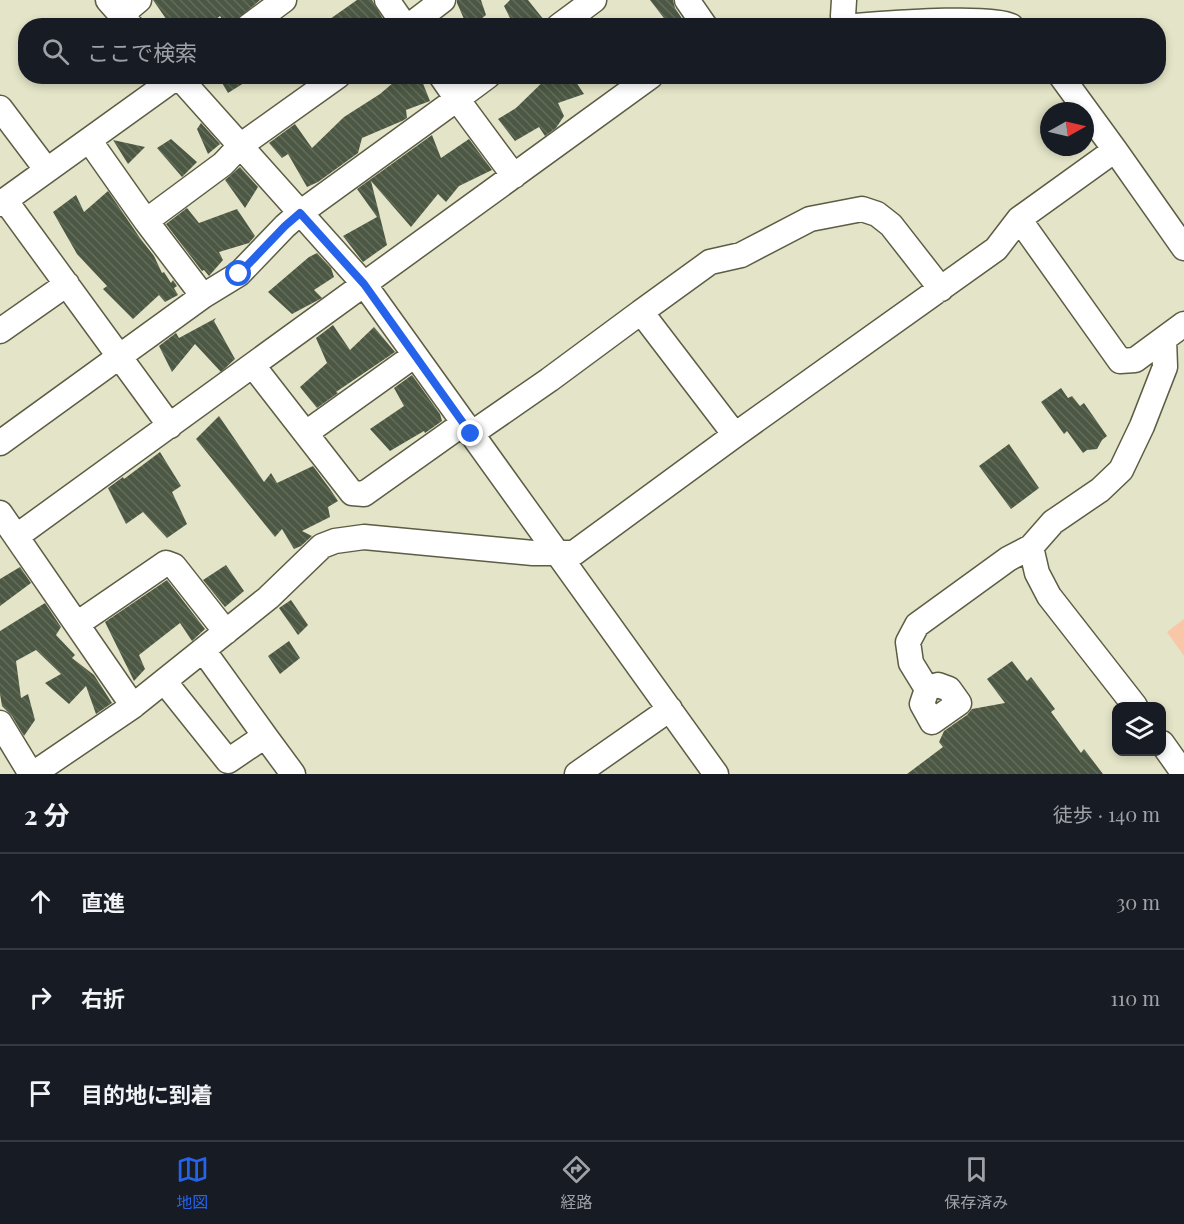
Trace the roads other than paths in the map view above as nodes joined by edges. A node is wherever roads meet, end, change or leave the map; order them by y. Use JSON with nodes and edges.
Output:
{"nodes":[{"id":1,"x":284,"y":0,"type":"edge"},
{"id":2,"x":387,"y":0,"type":"edge"},
{"id":3,"x":443,"y":0,"type":"edge"},
{"id":4,"x":594,"y":0,"type":"edge"},
{"id":5,"x":687,"y":0,"type":"edge"},
{"id":6,"x":844,"y":0,"type":"edge"},
{"id":7,"x":951,"y":11,"type":"edge"},
{"id":8,"x":260,"y":18,"type":"edge"},
{"id":9,"x":401,"y":18,"type":"edge"},
{"id":10,"x":418,"y":18,"type":"edge"},
{"id":11,"x":570,"y":18,"type":"edge"},
{"id":12,"x":699,"y":18,"type":"edge"},
{"id":13,"x":843,"y":18,"type":"edge"},
{"id":14,"x":906,"y":18,"type":"edge"},
{"id":15,"x":973,"y":18,"type":"edge"},
{"id":16,"x":168,"y":84,"type":"edge"},
{"id":17,"x":184,"y":84,"type":"edge"},
{"id":18,"x":327,"y":84,"type":"edge"},
{"id":19,"x":447,"y":84,"type":"edge"},
{"id":20,"x":477,"y":84,"type":"edge"},
{"id":21,"x":640,"y":84,"type":"edge"},
{"id":22,"x":1067,"y":84,"type":"edge"},
{"id":23,"x":457,"y":99,"type":"junction"},
{"id":24,"x":0,"y":108,"type":"edge"},
{"id":25,"x":89,"y":140,"type":"junction"},
{"id":26,"x":240,"y":146,"type":"junction"},
{"id":27,"x":1115,"y":150,"type":"junction"},
{"id":28,"x":46,"y":169,"type":"junction"},
{"id":29,"x":514,"y":176,"type":"junction"},
{"id":30,"x":2,"y":202,"type":"edge"},
{"id":31,"x":300,"y":213,"type":"junction"},
{"id":32,"x":1019,"y":219,"type":"junction"},
{"id":33,"x":146,"y":221,"type":"junction"},
{"id":34,"x":1184,"y":248,"type":"edge"},
{"id":35,"x":67,"y":284,"type":"junction"},
{"id":36,"x":364,"y":284,"type":"junction"},
{"id":37,"x":941,"y":289,"type":"junction"},
{"id":38,"x":203,"y":297,"type":"junction"},
{"id":39,"x":641,"y":312,"type":"junction"},
{"id":40,"x":1184,"y":324,"type":"edge"},
{"id":41,"x":0,"y":331,"type":"edge"},
{"id":42,"x":1164,"y":339,"type":"junction"},
{"id":43,"x":415,"y":355,"type":"junction"},
{"id":44,"x":119,"y":357,"type":"junction"},
{"id":45,"x":254,"y":367,"type":"junction"},
{"id":46,"x":170,"y":426,"type":"junction"},
{"id":47,"x":467,"y":429,"type":"junction"},
{"id":48,"x":306,"y":433,"type":"junction"},
{"id":49,"x":735,"y":435,"type":"junction"},
{"id":50,"x":0,"y":443,"type":"edge"},
{"id":51,"x":0,"y":513,"type":"edge"},
{"id":52,"x":17,"y":536,"type":"junction"},
{"id":53,"x":1031,"y":547,"type":"junction"},
{"id":54,"x":557,"y":554,"type":"junction"},
{"id":55,"x":76,"y":624,"type":"junction"},
{"id":56,"x":225,"y":632,"type":"junction"},
{"id":57,"x":203,"y":650,"type":"junction"},
{"id":58,"x":164,"y":681,"type":"junction"},
{"id":59,"x":927,"y":689,"type":"dead end"},
{"id":60,"x":1132,"y":702,"type":"edge"},
{"id":61,"x":132,"y":706,"type":"junction"},
{"id":62,"x":670,"y":709,"type":"junction"},
{"id":63,"x":0,"y":723,"type":"edge"},
{"id":64,"x":265,"y":736,"type":"junction"},
{"id":65,"x":1166,"y":750,"type":"edge"},
{"id":66,"x":32,"y":774,"type":"edge"},
{"id":67,"x":293,"y":774,"type":"edge"},
{"id":68,"x":577,"y":774,"type":"edge"},
{"id":69,"x":716,"y":774,"type":"edge"},
{"id":70,"x":1184,"y":774,"type":"edge"}],
"edges":[{"from":1,"to":8,"type":"street"},
{"from":2,"to":9,"type":"street"},
{"from":3,"to":10,"type":"street"},
{"from":4,"to":11,"type":"street"},
{"from":5,"to":12,"type":"street"},
{"from":6,"to":13,"type":"street"},
{"from":7,"to":14,"type":"street"},
{"from":7,"to":15,"type":"street"},
{"from":16,"to":25,"type":"street"},
{"from":17,"to":26,"type":"street"},
{"from":18,"to":26,"type":"street"},
{"from":19,"to":23,"type":"street"},
{"from":20,"to":23,"type":"street"},
{"from":21,"to":29,"type":"street"},
{"from":22,"to":27,"type":"street"},
{"from":23,"to":29,"type":"street"},
{"from":23,"to":31,"type":"street"},
{"from":24,"to":28,"type":"street"},
{"from":25,"to":28,"type":"street"},
{"from":25,"to":33,"type":"street"},
{"from":26,"to":31,"type":"street"},
{"from":26,"to":33,"type":"street"},
{"from":27,"to":32,"type":"street"},
{"from":27,"to":34,"type":"street"},
{"from":28,"to":30,"type":"street"},
{"from":29,"to":36,"type":"street"},
{"from":30,"to":35,"type":"street"},
{"from":31,"to":36,"type":"street"},
{"from":31,"to":38,"type":"street"},
{"from":32,"to":37,"type":"street"},
{"from":32,"to":42,"type":"street"},
{"from":33,"to":38,"type":"street"},
{"from":35,"to":41,"type":"street"},
{"from":35,"to":44,"type":"street"},
{"from":36,"to":43,"type":"street"},
{"from":36,"to":45,"type":"street"},
{"from":37,"to":39,"type":"street"},
{"from":37,"to":49,"type":"street"},
{"from":38,"to":44,"type":"street"},
{"from":39,"to":47,"type":"street"},
{"from":39,"to":49,"type":"street"},
{"from":40,"to":42,"type":"street"},
{"from":42,"to":53,"type":"street"},
{"from":43,"to":47,"type":"street"},
{"from":43,"to":48,"type":"street"},
{"from":44,"to":46,"type":"street"},
{"from":44,"to":50,"type":"street"},
{"from":45,"to":46,"type":"street"},
{"from":45,"to":48,"type":"street"},
{"from":46,"to":52,"type":"street"},
{"from":47,"to":48,"type":"street"},
{"from":47,"to":54,"type":"street"},
{"from":49,"to":54,"type":"street"},
{"from":51,"to":52,"type":"street"},
{"from":52,"to":55,"type":"street"},
{"from":53,"to":59,"type":"street"},
{"from":53,"to":60,"type":"street"},
{"from":54,"to":56,"type":"street"},
{"from":54,"to":62,"type":"street"},
{"from":55,"to":56,"type":"street"},
{"from":55,"to":61,"type":"street"},
{"from":56,"to":57,"type":"street"},
{"from":57,"to":58,"type":"street"},
{"from":57,"to":64,"type":"street"},
{"from":58,"to":61,"type":"street"},
{"from":58,"to":64,"type":"street"},
{"from":61,"to":66,"type":"street"},
{"from":62,"to":68,"type":"street"},
{"from":62,"to":69,"type":"street"},
{"from":63,"to":66,"type":"street"},
{"from":64,"to":67,"type":"street"},
{"from":65,"to":70,"type":"street"}]}
